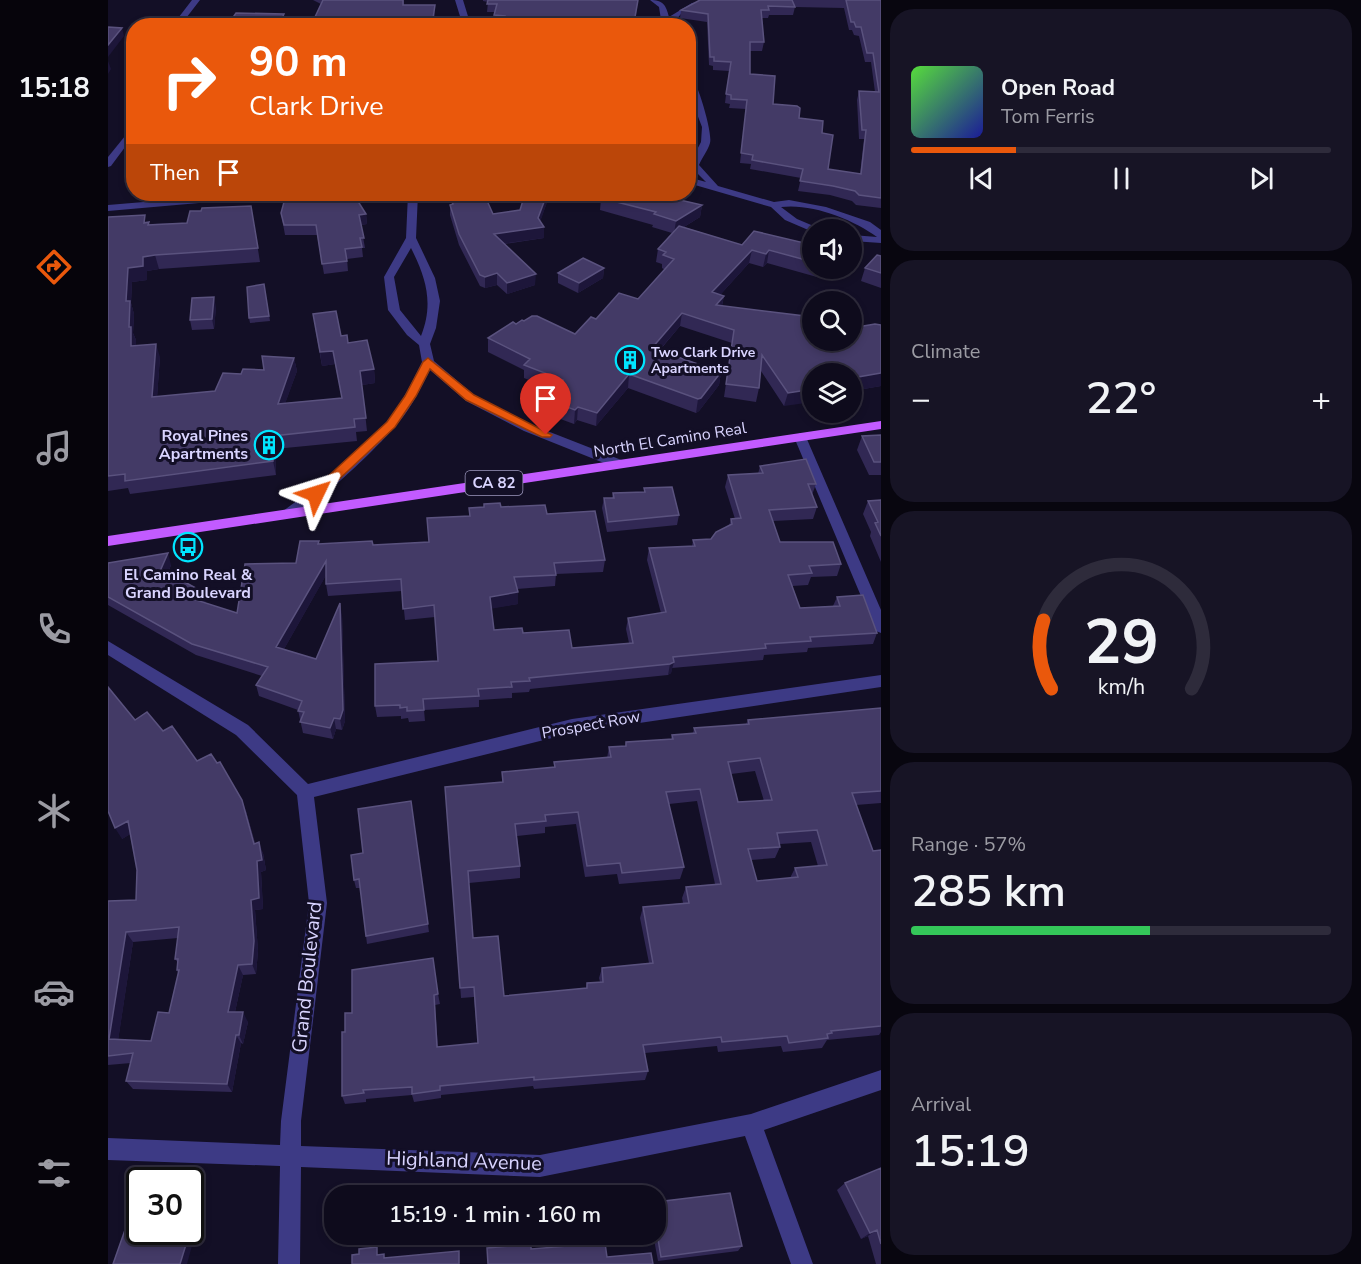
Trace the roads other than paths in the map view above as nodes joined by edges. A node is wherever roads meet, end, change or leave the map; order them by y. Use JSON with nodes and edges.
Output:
{"nodes":[{"id":1,"x":196,"y":0,"type":"edge"},
{"id":2,"x":459,"y":0,"type":"edge"},
{"id":3,"x":654,"y":0,"type":"edge"},
{"id":4,"x":706,"y":0,"type":"edge"},
{"id":5,"x":182,"y":18,"type":"edge"},
{"id":6,"x":465,"y":18,"type":"edge"},
{"id":7,"x":665,"y":18,"type":"edge"},
{"id":8,"x":673,"y":18,"type":"edge"},
{"id":9,"x":696,"y":106,"type":"edge"},
{"id":10,"x":126,"y":139,"type":"edge"},
{"id":11,"x":696,"y":158,"type":"edge"},
{"id":12,"x":108,"y":165,"type":"edge"},
{"id":13,"x":696,"y":170,"type":"edge"},
{"id":14,"x":696,"y":182,"type":"edge"},
{"id":15,"x":719,"y":189,"type":"junction"},
{"id":16,"x":187,"y":201,"type":"edge"},
{"id":17,"x":413,"y":201,"type":"edge"},
{"id":18,"x":774,"y":205,"type":"junction"},
{"id":19,"x":108,"y":208,"type":"edge"},
{"id":20,"x":802,"y":224,"type":"edge"},
{"id":21,"x":881,"y":235,"type":"edge"},
{"id":22,"x":411,"y":238,"type":"junction"},
{"id":23,"x":862,"y":239,"type":"edge"},
{"id":24,"x":881,"y":240,"type":"edge"},
{"id":25,"x":424,"y":344,"type":"junction"},
{"id":26,"x":428,"y":362,"type":"junction"},
{"id":27,"x":881,"y":425,"type":"edge"},
{"id":28,"x":800,"y":437,"type":"junction"},
{"id":29,"x":619,"y":464,"type":"junction"},
{"id":30,"x":288,"y":514,"type":"junction"},
{"id":31,"x":108,"y":542,"type":"edge"},
{"id":32,"x":881,"y":627,"type":"edge"},
{"id":33,"x":108,"y":647,"type":"edge"},
{"id":34,"x":881,"y":681,"type":"edge"},
{"id":35,"x":305,"y":792,"type":"junction"},
{"id":36,"x":881,"y":1080,"type":"edge"},
{"id":37,"x":751,"y":1124,"type":"junction"},
{"id":38,"x":108,"y":1149,"type":"edge"},
{"id":39,"x":290,"y":1155,"type":"junction"},
{"id":40,"x":289,"y":1264,"type":"edge"},
{"id":41,"x":802,"y":1264,"type":"edge"}],
"edges":[{"from":1,"to":5,"type":"street"},
{"from":2,"to":6,"type":"street"},
{"from":3,"to":7,"type":"street"},
{"from":4,"to":8,"type":"street"},
{"from":9,"to":11,"type":"street"},
{"from":10,"to":12,"type":"street"},
{"from":13,"to":15,"type":"street"},
{"from":14,"to":15,"type":"street"},
{"from":15,"to":18,"type":"street"},
{"from":16,"to":19,"type":"street"},
{"from":17,"to":22,"type":"street"},
{"from":18,"to":20,"type":"street"},
{"from":18,"to":21,"type":"street"},
{"from":22,"to":25,"type":"street"},
{"from":22,"to":25,"type":"street"},
{"from":23,"to":24,"type":"street"},
{"from":25,"to":26,"type":"street"},
{"from":26,"to":29,"type":"street"},
{"from":26,"to":30,"type":"street"},
{"from":27,"to":28,"type":"main road","name":"North El Camino Real","number":"CA 82"},
{"from":28,"to":29,"type":"main road","name":"North El Camino Real","number":"CA 82"},
{"from":28,"to":32,"type":"street"},
{"from":29,"to":30,"type":"main road","name":"North El Camino Real","number":"CA 82"},
{"from":30,"to":31,"type":"main road","name":"North El Camino Real","number":"CA 82"},
{"from":33,"to":35,"type":"street"},
{"from":34,"to":35,"type":"street","name":"Prospect Row"},
{"from":35,"to":39,"type":"street","name":"Grand Boulevard"},
{"from":36,"to":37,"type":"street","name":"Highland Avenue"},
{"from":37,"to":39,"type":"street","name":"Highland Avenue"},
{"from":37,"to":41,"type":"street"},
{"from":38,"to":39,"type":"street","name":"Highland Avenue"},
{"from":39,"to":40,"type":"street","name":"Grand Boulevard"}]}
